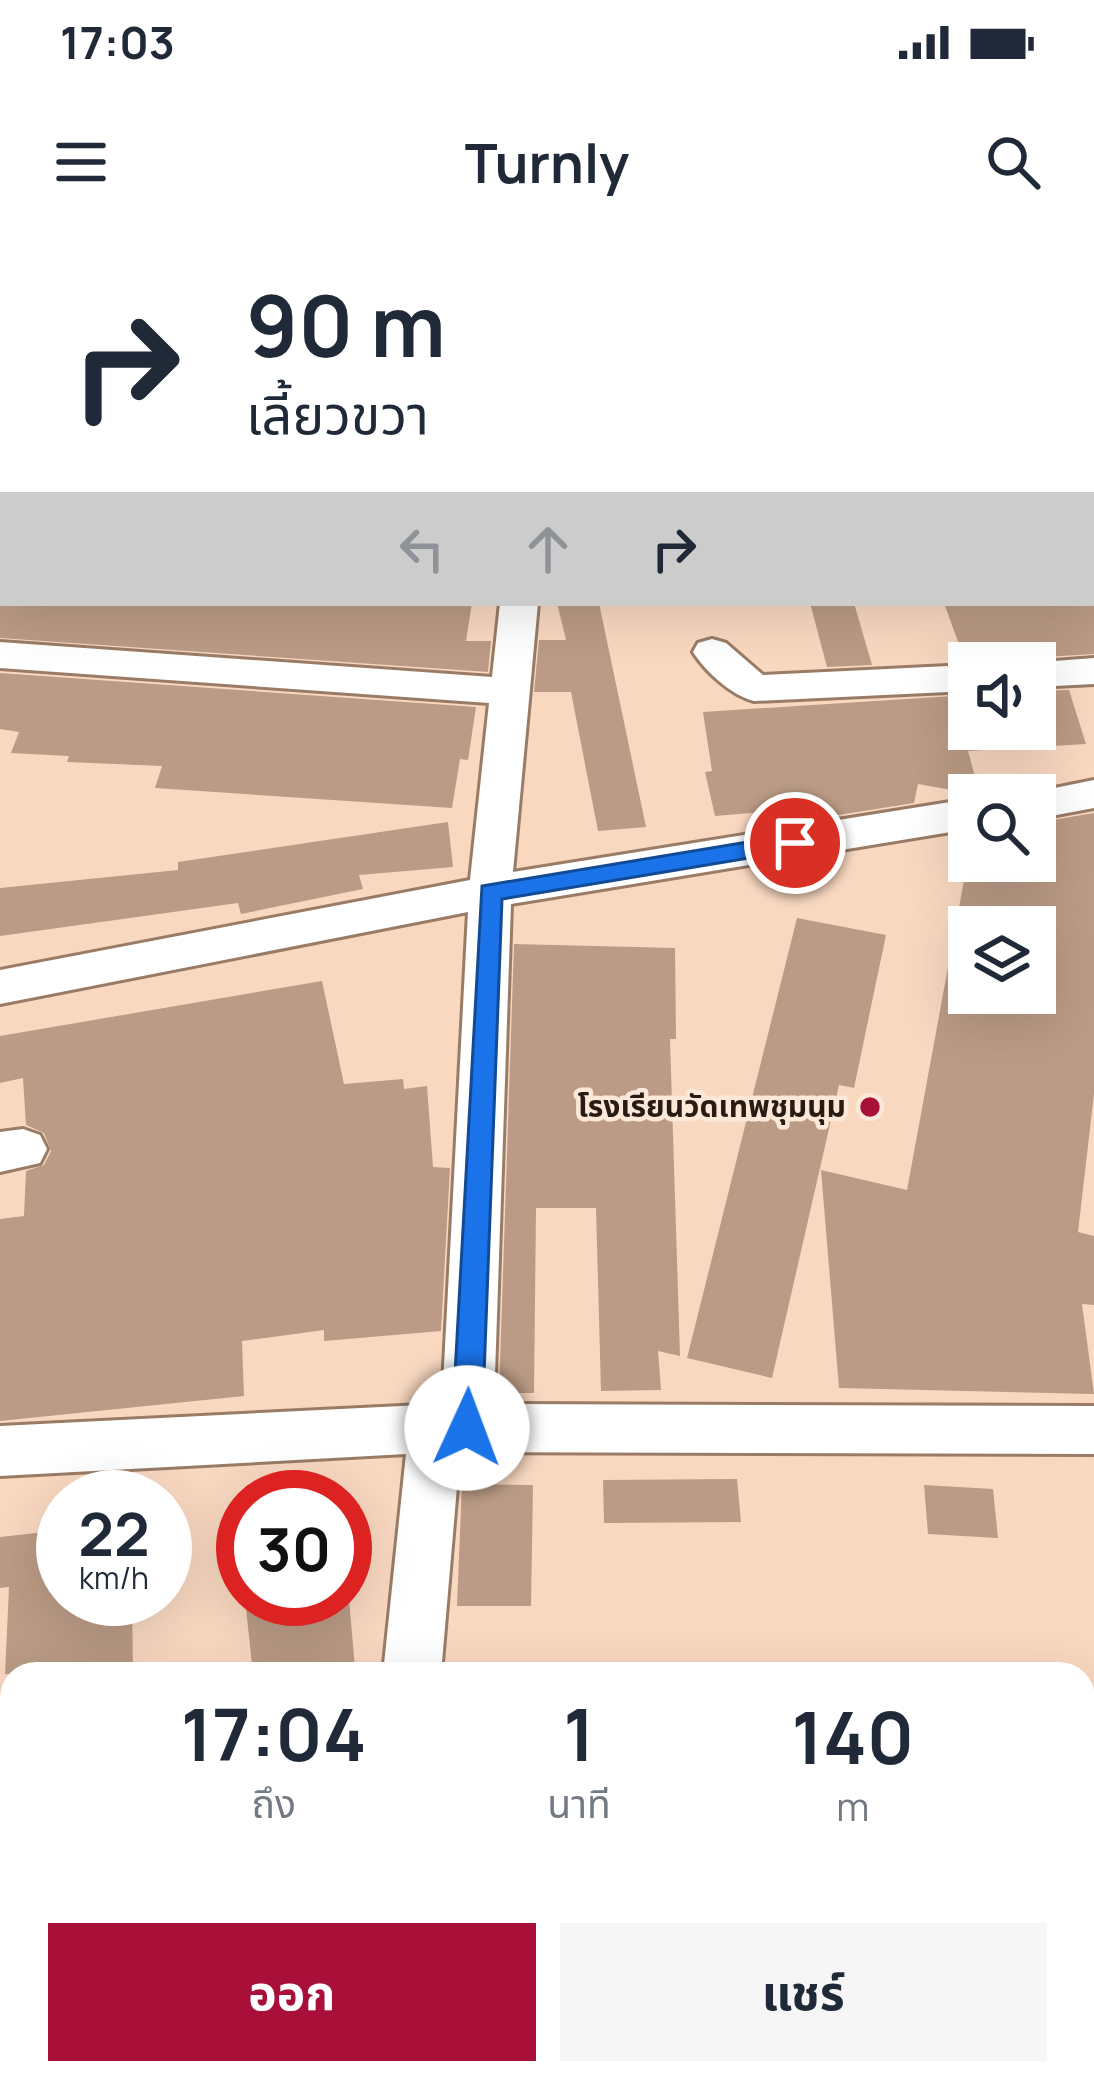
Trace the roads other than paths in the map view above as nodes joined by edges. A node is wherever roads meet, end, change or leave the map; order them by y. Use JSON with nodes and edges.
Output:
{"nodes":[{"id":1,"x":519,"y":606,"type":"edge"},
{"id":2,"x":712,"y":652,"type":"dead end"},
{"id":3,"x":0,"y":655,"type":"edge"},
{"id":4,"x":1094,"y":671,"type":"edge"},
{"id":5,"x":1056,"y":673,"type":"edge"},
{"id":6,"x":948,"y":679,"type":"edge"},
{"id":7,"x":510,"y":691,"type":"junction"},
{"id":8,"x":1094,"y":794,"type":"edge"},
{"id":9,"x":1056,"y":800,"type":"edge"},
{"id":10,"x":948,"y":817,"type":"edge"},
{"id":11,"x":490,"y":892,"type":"junction"},
{"id":12,"x":0,"y":987,"type":"edge"},
{"id":13,"x":451,"y":1428,"type":"junction"},
{"id":14,"x":1094,"y":1430,"type":"edge"},
{"id":15,"x":0,"y":1450,"type":"edge"},
{"id":16,"x":414,"y":1662,"type":"edge"}],
"edges":[{"from":1,"to":7,"type":"street"},
{"from":2,"to":6,"type":"street"},
{"from":3,"to":7,"type":"street"},
{"from":4,"to":5,"type":"street"},
{"from":7,"to":11,"type":"street"},
{"from":8,"to":9,"type":"street"},
{"from":10,"to":11,"type":"street"},
{"from":11,"to":12,"type":"street"},
{"from":11,"to":13,"type":"street"},
{"from":13,"to":14,"type":"street"},
{"from":13,"to":15,"type":"street"},
{"from":13,"to":16,"type":"street"}]}
